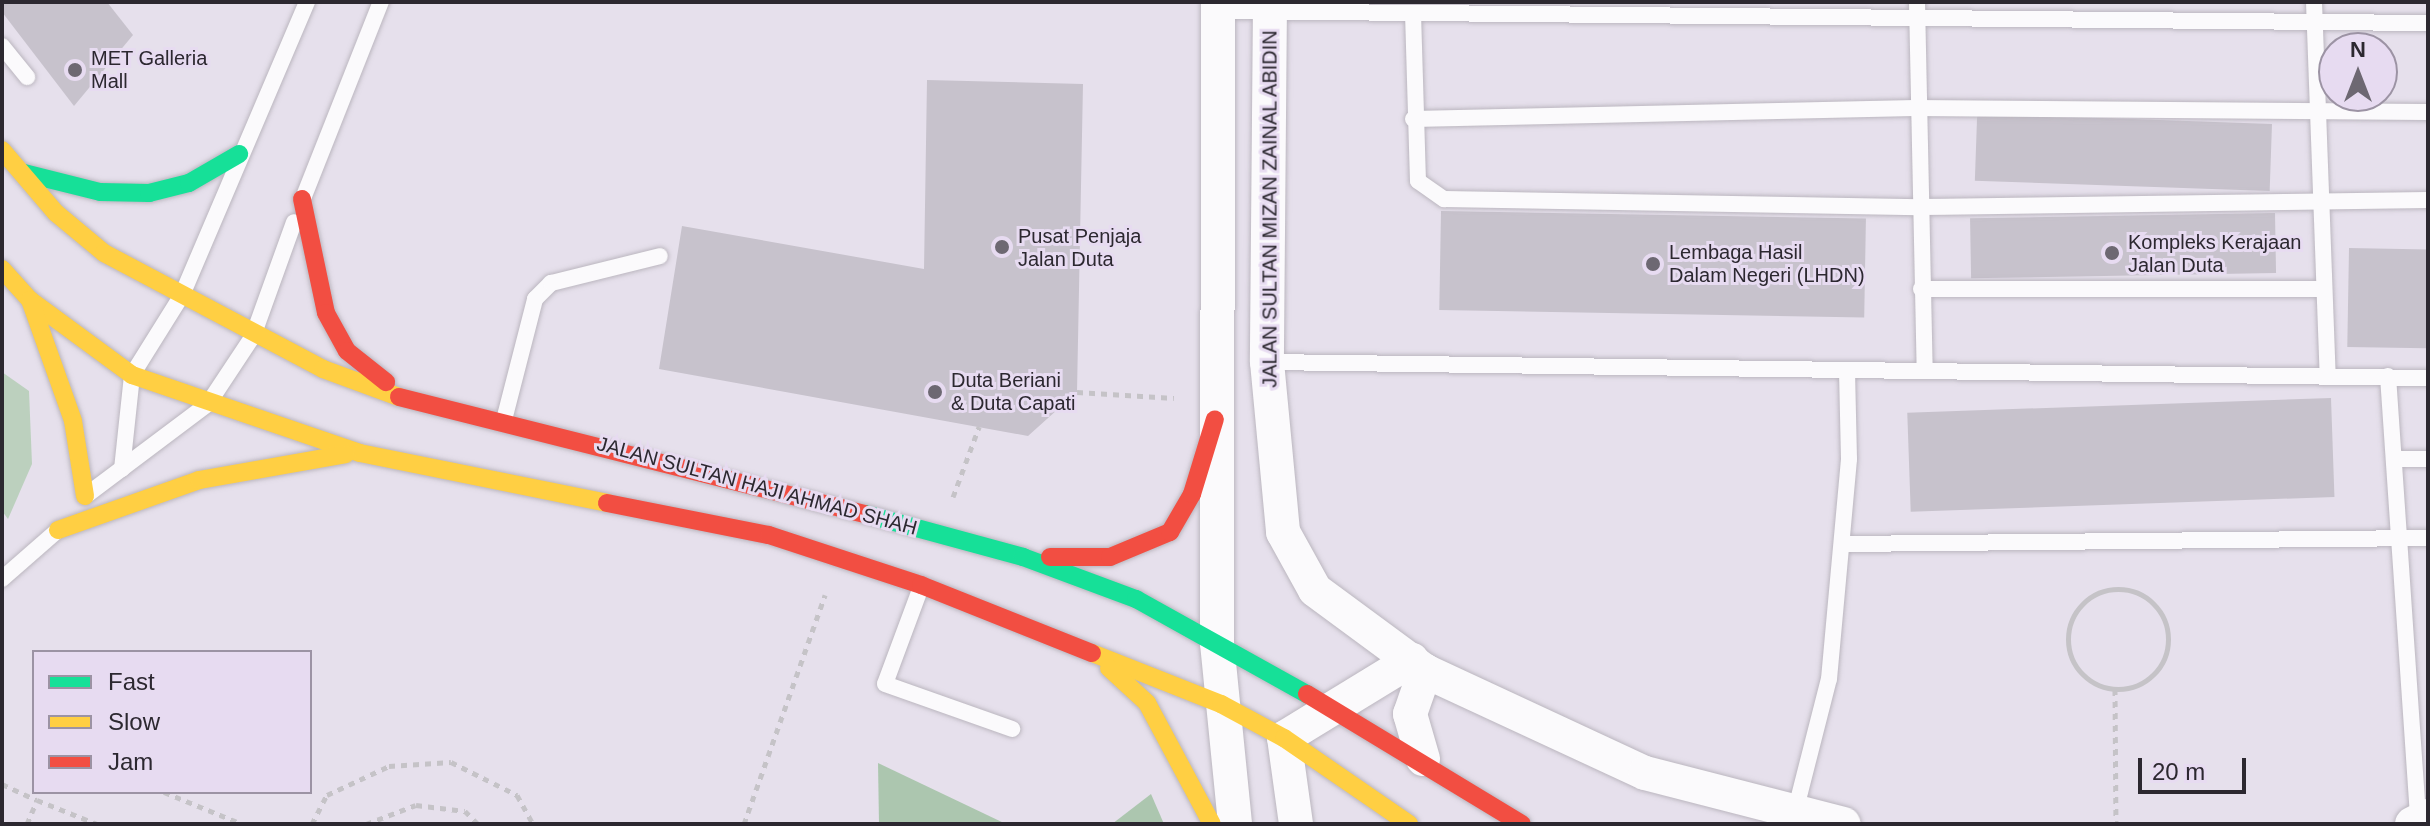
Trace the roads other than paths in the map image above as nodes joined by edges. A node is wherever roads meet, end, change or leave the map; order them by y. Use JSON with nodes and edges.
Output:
{"nodes":[{"id":1,"x":307,"y":2,"type":"edge"},
{"id":2,"x":381,"y":2,"type":"edge"},
{"id":3,"x":2314,"y":2,"type":"edge"},
{"id":4,"x":1218,"y":7,"type":"edge"},
{"id":5,"x":1270,"y":7,"type":"edge"},
{"id":6,"x":1916,"y":10,"type":"edge"},
{"id":7,"x":1413,"y":13,"type":"junction"},
{"id":8,"x":2315,"y":21,"type":"junction"},
{"id":9,"x":2428,"y":23,"type":"edge"},
{"id":10,"x":2,"y":46,"type":"edge"},
{"id":11,"x":27,"y":77,"type":"dead end"},
{"id":12,"x":1915,"y":108,"type":"junction"},
{"id":13,"x":2318,"y":112,"type":"junction"},
{"id":14,"x":2398,"y":112,"type":"edge"},
{"id":15,"x":2428,"y":112,"type":"edge"},
{"id":16,"x":1413,"y":119,"type":"junction"},
{"id":17,"x":2,"y":150,"type":"edge"},
{"id":18,"x":239,"y":154,"type":"junction"},
{"id":19,"x":24,"y":173,"type":"junction"},
{"id":20,"x":302,"y":199,"type":"junction"},
{"id":21,"x":2321,"y":199,"type":"junction"},
{"id":22,"x":2428,"y":200,"type":"edge"},
{"id":23,"x":1920,"y":207,"type":"junction"},
{"id":24,"x":660,"y":256,"type":"dead end"},
{"id":25,"x":2,"y":269,"type":"edge"},
{"id":26,"x":1921,"y":289,"type":"junction"},
{"id":27,"x":2323,"y":289,"type":"junction"},
{"id":28,"x":182,"y":295,"type":"junction"},
{"id":29,"x":30,"y":300,"type":"junction"},
{"id":30,"x":253,"y":336,"type":"junction"},
{"id":31,"x":1267,"y":362,"type":"junction"},
{"id":32,"x":1925,"y":370,"type":"junction"},
{"id":33,"x":1847,"y":372,"type":"junction"},
{"id":34,"x":132,"y":375,"type":"junction"},
{"id":35,"x":2328,"y":375,"type":"junction"},
{"id":36,"x":2388,"y":376,"type":"junction"},
{"id":37,"x":2428,"y":378,"type":"edge"},
{"id":38,"x":410,"y":401,"type":"junction"},
{"id":39,"x":208,"y":404,"type":"junction"},
{"id":40,"x":1215,"y":419,"type":"junction"},
{"id":41,"x":504,"y":420,"type":"junction"},
{"id":42,"x":360,"y":453,"type":"junction"},
{"id":43,"x":2394,"y":459,"type":"junction"},
{"id":44,"x":2428,"y":459,"type":"edge"},
{"id":45,"x":122,"y":469,"type":"junction"},
{"id":46,"x":85,"y":496,"type":"junction"},
{"id":47,"x":58,"y":530,"type":"junction"},
{"id":48,"x":2428,"y":538,"type":"edge"},
{"id":49,"x":2399,"y":541,"type":"junction"},
{"id":50,"x":1843,"y":544,"type":"junction"},
{"id":51,"x":1023,"y":557,"type":"junction"},
{"id":52,"x":2,"y":579,"type":"edge"},
{"id":53,"x":921,"y":585,"type":"junction"},
{"id":54,"x":1217,"y":643,"type":"junction"},
{"id":55,"x":1083,"y":647,"type":"junction"},
{"id":56,"x":1418,"y":666,"type":"junction"},
{"id":57,"x":1221,"y":704,"type":"junction"},
{"id":58,"x":1338,"y":710,"type":"junction"},
{"id":59,"x":1012,"y":729,"type":"dead end"},
{"id":60,"x":1284,"y":738,"type":"junction"},
{"id":61,"x":1423,"y":759,"type":"junction"},
{"id":62,"x":1795,"y":812,"type":"junction"},
{"id":63,"x":2420,"y":820,"type":"edge"},
{"id":64,"x":1212,"y":824,"type":"edge"},
{"id":65,"x":1235,"y":824,"type":"edge"},
{"id":66,"x":1296,"y":824,"type":"edge"},
{"id":67,"x":1409,"y":824,"type":"edge"},
{"id":68,"x":1522,"y":824,"type":"edge"},
{"id":69,"x":1844,"y":824,"type":"edge"}],
"edges":[{"from":1,"to":18,"type":"lane"},
{"from":2,"to":20,"type":"lane"},
{"from":3,"to":8,"type":"lane"},
{"from":4,"to":5,"type":"lane"},
{"from":4,"to":40,"type":"street"},
{"from":5,"to":7,"type":"lane"},
{"from":5,"to":31,"type":"street","name":"JALAN SULTAN MIZAN ZAINAL ABIDIN"},
{"from":6,"to":7,"type":"lane"},
{"from":6,"to":8,"type":"lane"},
{"from":6,"to":12,"type":"lane"},
{"from":7,"to":16,"type":"lane"},
{"from":8,"to":9,"type":"lane"},
{"from":8,"to":13,"type":"lane"},
{"from":10,"to":11,"type":"lane"},
{"from":12,"to":13,"type":"lane"},
{"from":12,"to":16,"type":"lane"},
{"from":12,"to":23,"type":"lane"},
{"from":13,"to":21,"type":"lane"},
{"from":14,"to":15,"type":"lane"},
{"from":16,"to":23,"type":"lane"},
{"from":17,"to":19,"type":"street","name":"JALAN SULTAN HAJI AHMAD SHAH"},
{"from":18,"to":19,"type":"street"},
{"from":18,"to":28,"type":"lane"},
{"from":19,"to":28,"type":"street","name":"JALAN SULTAN HAJI AHMAD SHAH"},
{"from":20,"to":30,"type":"lane"},
{"from":20,"to":38,"type":"street"},
{"from":21,"to":22,"type":"lane"},
{"from":21,"to":23,"type":"lane"},
{"from":21,"to":27,"type":"lane"},
{"from":23,"to":26,"type":"lane"},
{"from":24,"to":41,"type":"lane"},
{"from":25,"to":29,"type":"street"},
{"from":26,"to":27,"type":"lane"},
{"from":26,"to":32,"type":"lane"},
{"from":27,"to":35,"type":"lane"},
{"from":28,"to":30,"type":"street","name":"JALAN SULTAN HAJI AHMAD SHAH"},
{"from":28,"to":34,"type":"lane"},
{"from":29,"to":34,"type":"street"},
{"from":29,"to":46,"type":"street"},
{"from":30,"to":38,"type":"street","name":"JALAN SULTAN HAJI AHMAD SHAH"},
{"from":30,"to":39,"type":"lane"},
{"from":31,"to":33,"type":"lane"},
{"from":31,"to":56,"type":"street","name":"JALAN SULTAN MIZAN ZAINAL ABIDIN"},
{"from":32,"to":33,"type":"lane"},
{"from":32,"to":35,"type":"lane"},
{"from":33,"to":50,"type":"lane"},
{"from":34,"to":39,"type":"street"},
{"from":34,"to":45,"type":"lane"},
{"from":35,"to":36,"type":"lane"},
{"from":36,"to":37,"type":"lane"},
{"from":36,"to":43,"type":"lane"},
{"from":38,"to":41,"type":"street","name":"JALAN SULTAN HAJI AHMAD SHAH"},
{"from":39,"to":42,"type":"street"},
{"from":39,"to":45,"type":"lane"},
{"from":40,"to":51,"type":"street"},
{"from":40,"to":54,"type":"street"},
{"from":41,"to":51,"type":"street","name":"JALAN SULTAN HAJI AHMAD SHAH"},
{"from":42,"to":47,"type":"street"},
{"from":42,"to":53,"type":"street"},
{"from":43,"to":44,"type":"lane"},
{"from":43,"to":49,"type":"lane"},
{"from":45,"to":46,"type":"lane"},
{"from":46,"to":47,"type":"lane"},
{"from":47,"to":52,"type":"lane"},
{"from":48,"to":49,"type":"lane"},
{"from":49,"to":50,"type":"lane"},
{"from":49,"to":63,"type":"lane"},
{"from":50,"to":62,"type":"lane"},
{"from":51,"to":54,"type":"street","name":"JALAN SULTAN HAJI AHMAD SHAH"},
{"from":53,"to":55,"type":"street"},
{"from":53,"to":59,"type":"lane"},
{"from":54,"to":57,"type":"street"},
{"from":54,"to":58,"type":"street","name":"JALAN SULTAN HAJI AHMAD SHAH"},
{"from":55,"to":57,"type":"street"},
{"from":55,"to":64,"type":"street"},
{"from":56,"to":58,"type":"street"},
{"from":56,"to":61,"type":"street"},
{"from":56,"to":62,"type":"street","name":"JALAN SULTAN MIZAN ZAINAL ABIDIN"},
{"from":57,"to":60,"type":"street"},
{"from":57,"to":65,"type":"street"},
{"from":58,"to":60,"type":"street"},
{"from":58,"to":61,"type":"street","name":"JALAN SULTAN HAJI AHMAD SHAH"},
{"from":60,"to":66,"type":"street"},
{"from":60,"to":67,"type":"street"},
{"from":61,"to":68,"type":"street","name":"JALAN SULTAN HAJI AHMAD SHAH"},
{"from":62,"to":69,"type":"street","name":"JALAN SULTAN MIZAN ZAINAL ABIDIN"}]}
